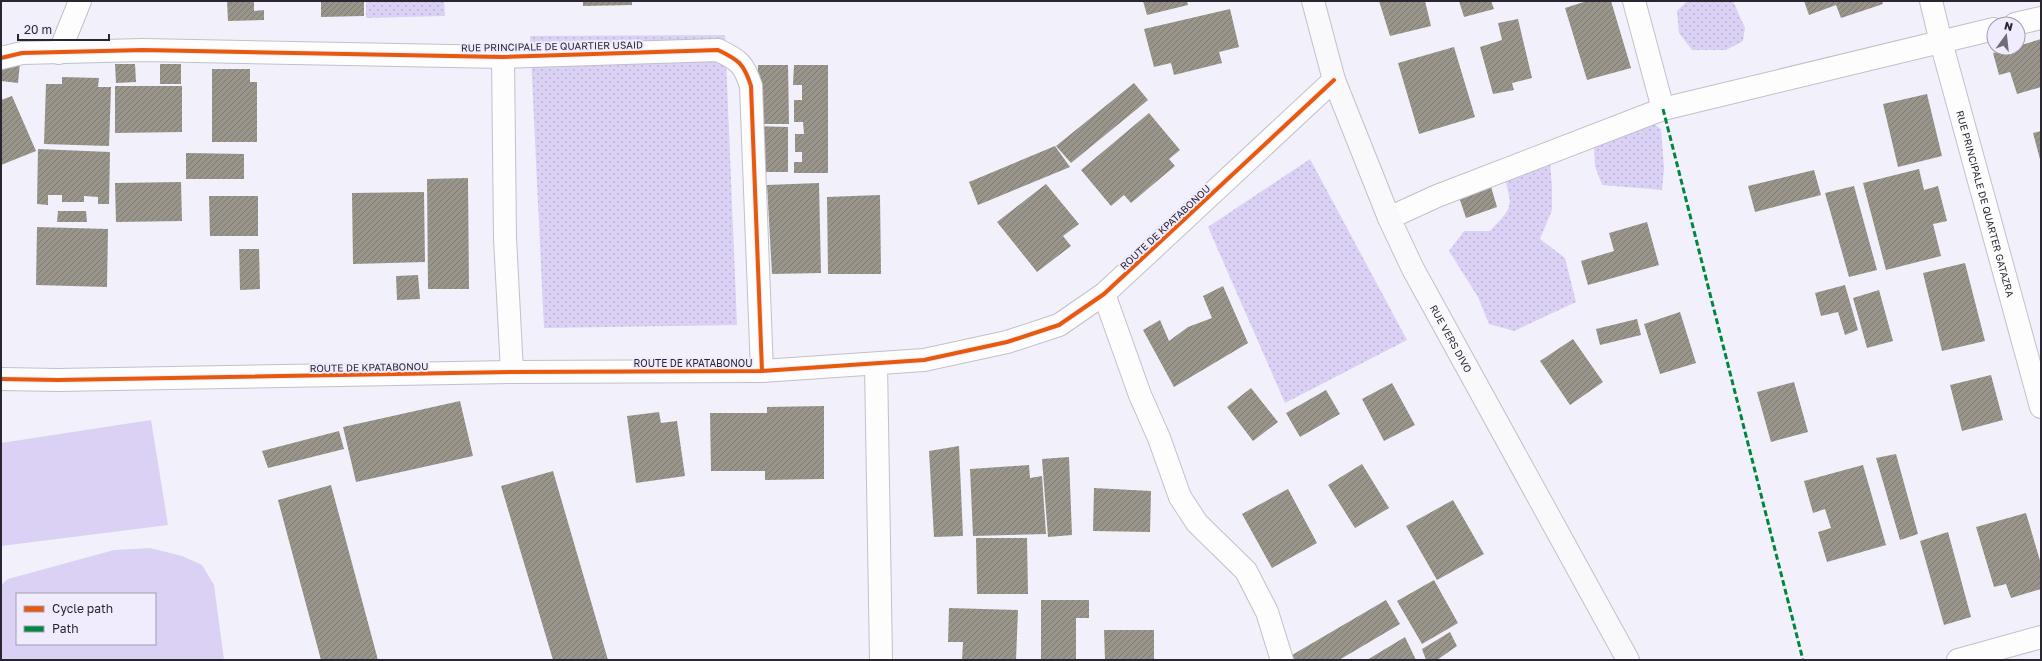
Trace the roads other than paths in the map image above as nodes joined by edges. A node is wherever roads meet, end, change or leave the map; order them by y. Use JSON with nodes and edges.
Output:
{"nodes":[{"id":1,"x":80,"y":1,"type":"edge"},
{"id":2,"x":1313,"y":1,"type":"edge"},
{"id":3,"x":1634,"y":1,"type":"edge"},
{"id":4,"x":1931,"y":1,"type":"edge"},
{"id":5,"x":2041,"y":18,"type":"edge"},
{"id":6,"x":2026,"y":21,"type":"edge"},
{"id":7,"x":1986,"y":31,"type":"edge"},
{"id":8,"x":1941,"y":42,"type":"junction"},
{"id":9,"x":59,"y":52,"type":"junction"},
{"id":10,"x":503,"y":57,"type":"junction"},
{"id":11,"x":1,"y":58,"type":"edge"},
{"id":12,"x":1334,"y":80,"type":"junction"},
{"id":13,"x":1663,"y":110,"type":"junction"},
{"id":14,"x":1389,"y":218,"type":"junction"},
{"id":15,"x":1104,"y":294,"type":"junction"},
{"id":16,"x":876,"y":364,"type":"junction"},
{"id":17,"x":762,"y":371,"type":"junction"},
{"id":18,"x":512,"y":372,"type":"junction"},
{"id":19,"x":1,"y":379,"type":"edge"},
{"id":20,"x":2041,"y":407,"type":"edge"},
{"id":21,"x":2041,"y":637,"type":"edge"},
{"id":22,"x":881,"y":660,"type":"edge"},
{"id":23,"x":1282,"y":660,"type":"edge"},
{"id":24,"x":1628,"y":660,"type":"edge"},
{"id":25,"x":1958,"y":660,"type":"edge"}],
"edges":[{"from":1,"to":9,"type":"street"},
{"from":2,"to":12,"type":"main road","name":"RUE VERS DIVO"},
{"from":3,"to":13,"type":"street"},
{"from":4,"to":8,"type":"street","name":"RUE PRINCIPALE DE QUARTER GATAZRA"},
{"from":5,"to":6,"type":"street"},
{"from":7,"to":8,"type":"street"},
{"from":8,"to":13,"type":"street"},
{"from":8,"to":20,"type":"street","name":"RUE PRINCIPALE DE QUARTER GATAZRA"},
{"from":9,"to":10,"type":"street","name":"RUE PRINCIPALE DE QUARTIER USAID"},
{"from":9,"to":11,"type":"street","name":"RUE PRINCIPALE DE QUARTIER USAID"},
{"from":10,"to":17,"type":"street","name":"RUE PRINCIPALE DE QUARTIER USAID"},
{"from":10,"to":18,"type":"street"},
{"from":12,"to":14,"type":"main road","name":"RUE VERS DIVO"},
{"from":12,"to":15,"type":"street","name":"ROUTE DE KPATABONOU"},
{"from":13,"to":14,"type":"street"},
{"from":14,"to":24,"type":"main road","name":"RUE VERS DIVO"},
{"from":15,"to":16,"type":"street","name":"ROUTE DE KPATABONOU"},
{"from":15,"to":23,"type":"street"},
{"from":16,"to":17,"type":"street","name":"ROUTE DE KPATABONOU"},
{"from":16,"to":22,"type":"street"},
{"from":17,"to":18,"type":"street","name":"ROUTE DE KPATABONOU"},
{"from":18,"to":19,"type":"street","name":"ROUTE DE KPATABONOU"},
{"from":21,"to":25,"type":"street"}]}
